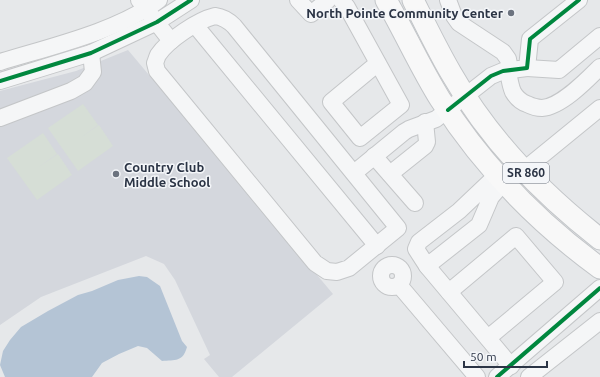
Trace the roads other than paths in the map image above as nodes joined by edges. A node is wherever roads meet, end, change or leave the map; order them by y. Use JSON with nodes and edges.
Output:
{"nodes":[{"id":1,"x":191,"y":0,"type":"edge"},
{"id":2,"x":298,"y":0,"type":"edge"},
{"id":3,"x":328,"y":0,"type":"edge"},
{"id":4,"x":341,"y":0,"type":"edge"},
{"id":5,"x":386,"y":0,"type":"edge"},
{"id":6,"x":413,"y":0,"type":"edge"},
{"id":7,"x":448,"y":0,"type":"edge"},
{"id":8,"x":579,"y":0,"type":"edge"},
{"id":9,"x":148,"y":3,"type":"edge"},
{"id":10,"x":157,"y":22,"type":"junction"},
{"id":11,"x":195,"y":25,"type":"junction"},
{"id":12,"x":600,"y":36,"type":"edge"},
{"id":13,"x":171,"y":41,"type":"junction"},
{"id":14,"x":90,"y":53,"type":"junction"},
{"id":15,"x":0,"y":62,"type":"edge"},
{"id":16,"x":378,"y":63,"type":"junction"},
{"id":17,"x":600,"y":67,"type":"edge"},
{"id":18,"x":527,"y":68,"type":"junction"},
{"id":19,"x":509,"y":70,"type":"junction"},
{"id":20,"x":0,"y":81,"type":"edge"},
{"id":21,"x":465,"y":95,"type":"junction"},
{"id":22,"x":600,"y":108,"type":"edge"},
{"id":23,"x":448,"y":110,"type":"junction"},
{"id":24,"x":0,"y":118,"type":"edge"},
{"id":25,"x":425,"y":122,"type":"junction"},
{"id":26,"x":374,"y":156,"type":"junction"},
{"id":27,"x":524,"y":170,"type":"junction"},
{"id":28,"x":354,"y":173,"type":"junction"},
{"id":29,"x":390,"y":174,"type":"junction"},
{"id":30,"x":500,"y":179,"type":"junction"},
{"id":31,"x":415,"y":203,"type":"dead end"},
{"id":32,"x":464,"y":206,"type":"junction"},
{"id":33,"x":482,"y":218,"type":"junction"},
{"id":34,"x":600,"y":239,"type":"edge"},
{"id":35,"x":377,"y":246,"type":"junction"},
{"id":36,"x":427,"y":266,"type":"junction"},
{"id":37,"x":600,"y":268,"type":"edge"},
{"id":38,"x":398,"y":285,"type":"dead end"},
{"id":39,"x":600,"y":288,"type":"edge"},
{"id":40,"x":449,"y":292,"type":"junction"},
{"id":41,"x":600,"y":321,"type":"edge"},
{"id":42,"x":488,"y":338,"type":"junction"},
{"id":43,"x":511,"y":366,"type":"junction"},
{"id":44,"x":477,"y":377,"type":"edge"},
{"id":45,"x":497,"y":377,"type":"edge"},
{"id":46,"x":529,"y":377,"type":"edge"}],
"edges":[{"from":1,"to":10,"type":"street"},
{"from":2,"to":3,"type":"street"},
{"from":4,"to":16,"type":"street"},
{"from":5,"to":23,"type":"main road","number":"SR 860"},
{"from":6,"to":21,"type":"main road","number":"SR 860"},
{"from":7,"to":19,"type":"street"},
{"from":8,"to":18,"type":"street"},
{"from":9,"to":10,"type":"street"},
{"from":9,"to":15,"type":"street"},
{"from":10,"to":13,"type":"street"},
{"from":10,"to":14,"type":"street"},
{"from":11,"to":13,"type":"street"},
{"from":11,"to":28,"type":"street"},
{"from":11,"to":35,"type":"street"},
{"from":12,"to":18,"type":"street"},
{"from":13,"to":35,"type":"street"},
{"from":14,"to":20,"type":"street"},
{"from":14,"to":24,"type":"street"},
{"from":16,"to":16,"type":"street"},
{"from":17,"to":19,"type":"street"},
{"from":18,"to":19,"type":"street"},
{"from":19,"to":21,"type":"street"},
{"from":21,"to":23,"type":"street"},
{"from":21,"to":27,"type":"main road","number":"SR 860"},
{"from":22,"to":27,"type":"street"},
{"from":23,"to":25,"type":"street"},
{"from":23,"to":30,"type":"main road","number":"SR 860"},
{"from":25,"to":26,"type":"street"},
{"from":25,"to":29,"type":"street"},
{"from":26,"to":28,"type":"street"},
{"from":26,"to":29,"type":"street"},
{"from":27,"to":34,"type":"main road","number":"SR 860"},
{"from":28,"to":35,"type":"street"},
{"from":29,"to":31,"type":"street"},
{"from":30,"to":32,"type":"street"},
{"from":30,"to":33,"type":"street"},
{"from":30,"to":37,"type":"main road","number":"SR 860"},
{"from":32,"to":33,"type":"street"},
{"from":32,"to":36,"type":"street"},
{"from":33,"to":36,"type":"street"},
{"from":36,"to":40,"type":"street"},
{"from":38,"to":44,"type":"street"},
{"from":39,"to":43,"type":"street"},
{"from":40,"to":42,"type":"street"},
{"from":40,"to":42,"type":"street"},
{"from":41,"to":46,"type":"street"},
{"from":42,"to":43,"type":"street"},
{"from":43,"to":45,"type":"street"}]}
